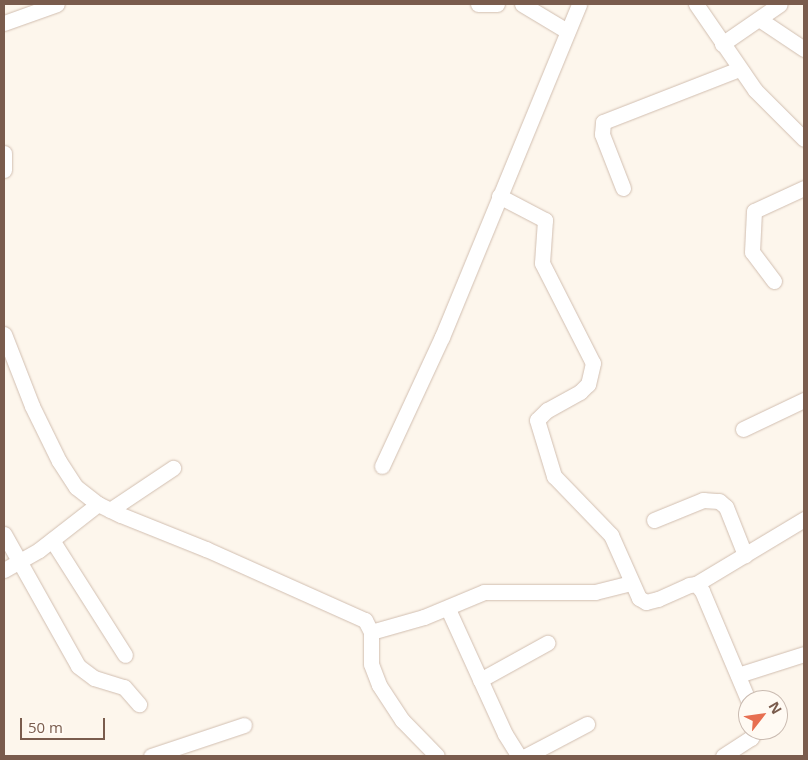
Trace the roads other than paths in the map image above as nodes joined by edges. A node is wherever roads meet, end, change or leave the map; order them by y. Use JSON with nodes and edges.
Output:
{"nodes":[{"id":1,"x":57,"y":4,"type":"edge"},
{"id":2,"x":478,"y":4,"type":"edge"},
{"id":3,"x":497,"y":4,"type":"edge"},
{"id":4,"x":522,"y":4,"type":"edge"},
{"id":5,"x":579,"y":4,"type":"edge"},
{"id":6,"x":696,"y":4,"type":"edge"},
{"id":7,"x":780,"y":4,"type":"edge"},
{"id":8,"x":759,"y":18,"type":"junction"},
{"id":9,"x":4,"y":23,"type":"edge"},
{"id":10,"x":566,"y":31,"type":"junction"},
{"id":11,"x":722,"y":44,"type":"junction"},
{"id":12,"x":804,"y":49,"type":"edge"},
{"id":13,"x":739,"y":69,"type":"junction"},
{"id":14,"x":804,"y":139,"type":"edge"},
{"id":15,"x":4,"y":153,"type":"edge"},
{"id":16,"x":4,"y":170,"type":"edge"},
{"id":17,"x":623,"y":188,"type":"dead end"},
{"id":18,"x":804,"y":188,"type":"edge"},
{"id":19,"x":499,"y":196,"type":"junction"},
{"id":20,"x":774,"y":281,"type":"dead end"},
{"id":21,"x":4,"y":334,"type":"edge"},
{"id":22,"x":10,"y":368,"type":"edge"},
{"id":23,"x":804,"y":400,"type":"edge"},
{"id":24,"x":743,"y":429,"type":"dead end"},
{"id":25,"x":382,"y":466,"type":"dead end"},
{"id":26,"x":173,"y":468,"type":"dead end"},
{"id":27,"x":104,"y":507,"type":"junction"},
{"id":28,"x":804,"y":519,"type":"edge"},
{"id":29,"x":654,"y":520,"type":"dead end"},
{"id":30,"x":4,"y":534,"type":"edge"},
{"id":31,"x":52,"y":540,"type":"junction"},
{"id":32,"x":745,"y":555,"type":"junction"},
{"id":33,"x":18,"y":562,"type":"junction"},
{"id":34,"x":4,"y":570,"type":"edge"},
{"id":35,"x":631,"y":583,"type":"junction"},
{"id":36,"x":696,"y":584,"type":"junction"},
{"id":37,"x":448,"y":608,"type":"junction"},
{"id":38,"x":371,"y":632,"type":"junction"},
{"id":39,"x":547,"y":643,"type":"dead end"},
{"id":40,"x":804,"y":654,"type":"edge"},
{"id":41,"x":125,"y":655,"type":"dead end"},
{"id":42,"x":738,"y":675,"type":"junction"},
{"id":43,"x":480,"y":680,"type":"junction"},
{"id":44,"x":744,"y":690,"type":"edge"},
{"id":45,"x":139,"y":704,"type":"dead end"},
{"id":46,"x":587,"y":724,"type":"dead end"},
{"id":47,"x":244,"y":725,"type":"dead end"},
{"id":48,"x":748,"y":740,"type":"edge"},
{"id":49,"x":151,"y":756,"type":"edge"},
{"id":50,"x":437,"y":756,"type":"edge"},
{"id":51,"x":519,"y":756,"type":"edge"},
{"id":52,"x":526,"y":756,"type":"edge"},
{"id":53,"x":723,"y":756,"type":"edge"}],
"edges":[{"from":1,"to":9,"type":"street"},
{"from":2,"to":3,"type":"street"},
{"from":4,"to":10,"type":"street"},
{"from":5,"to":10,"type":"street"},
{"from":6,"to":11,"type":"street"},
{"from":7,"to":8,"type":"street"},
{"from":8,"to":11,"type":"street"},
{"from":8,"to":12,"type":"street"},
{"from":10,"to":19,"type":"street"},
{"from":11,"to":13,"type":"street"},
{"from":13,"to":14,"type":"street"},
{"from":13,"to":17,"type":"street"},
{"from":15,"to":16,"type":"street"},
{"from":18,"to":20,"type":"street"},
{"from":19,"to":25,"type":"street"},
{"from":19,"to":35,"type":"street"},
{"from":21,"to":22,"type":"street"},
{"from":22,"to":27,"type":"street"},
{"from":23,"to":24,"type":"street"},
{"from":26,"to":27,"type":"street"},
{"from":27,"to":31,"type":"street"},
{"from":27,"to":38,"type":"street"},
{"from":28,"to":32,"type":"street"},
{"from":29,"to":32,"type":"street"},
{"from":30,"to":33,"type":"street"},
{"from":31,"to":33,"type":"street"},
{"from":31,"to":41,"type":"street"},
{"from":32,"to":36,"type":"street"},
{"from":33,"to":34,"type":"street"},
{"from":33,"to":45,"type":"street"},
{"from":35,"to":36,"type":"street"},
{"from":35,"to":37,"type":"street"},
{"from":36,"to":42,"type":"street"},
{"from":37,"to":38,"type":"street"},
{"from":37,"to":43,"type":"street"},
{"from":38,"to":50,"type":"street"},
{"from":39,"to":43,"type":"street"},
{"from":40,"to":42,"type":"street"},
{"from":42,"to":44,"type":"street"},
{"from":43,"to":51,"type":"street"},
{"from":46,"to":52,"type":"street"},
{"from":47,"to":49,"type":"street"},
{"from":48,"to":53,"type":"street"}]}
